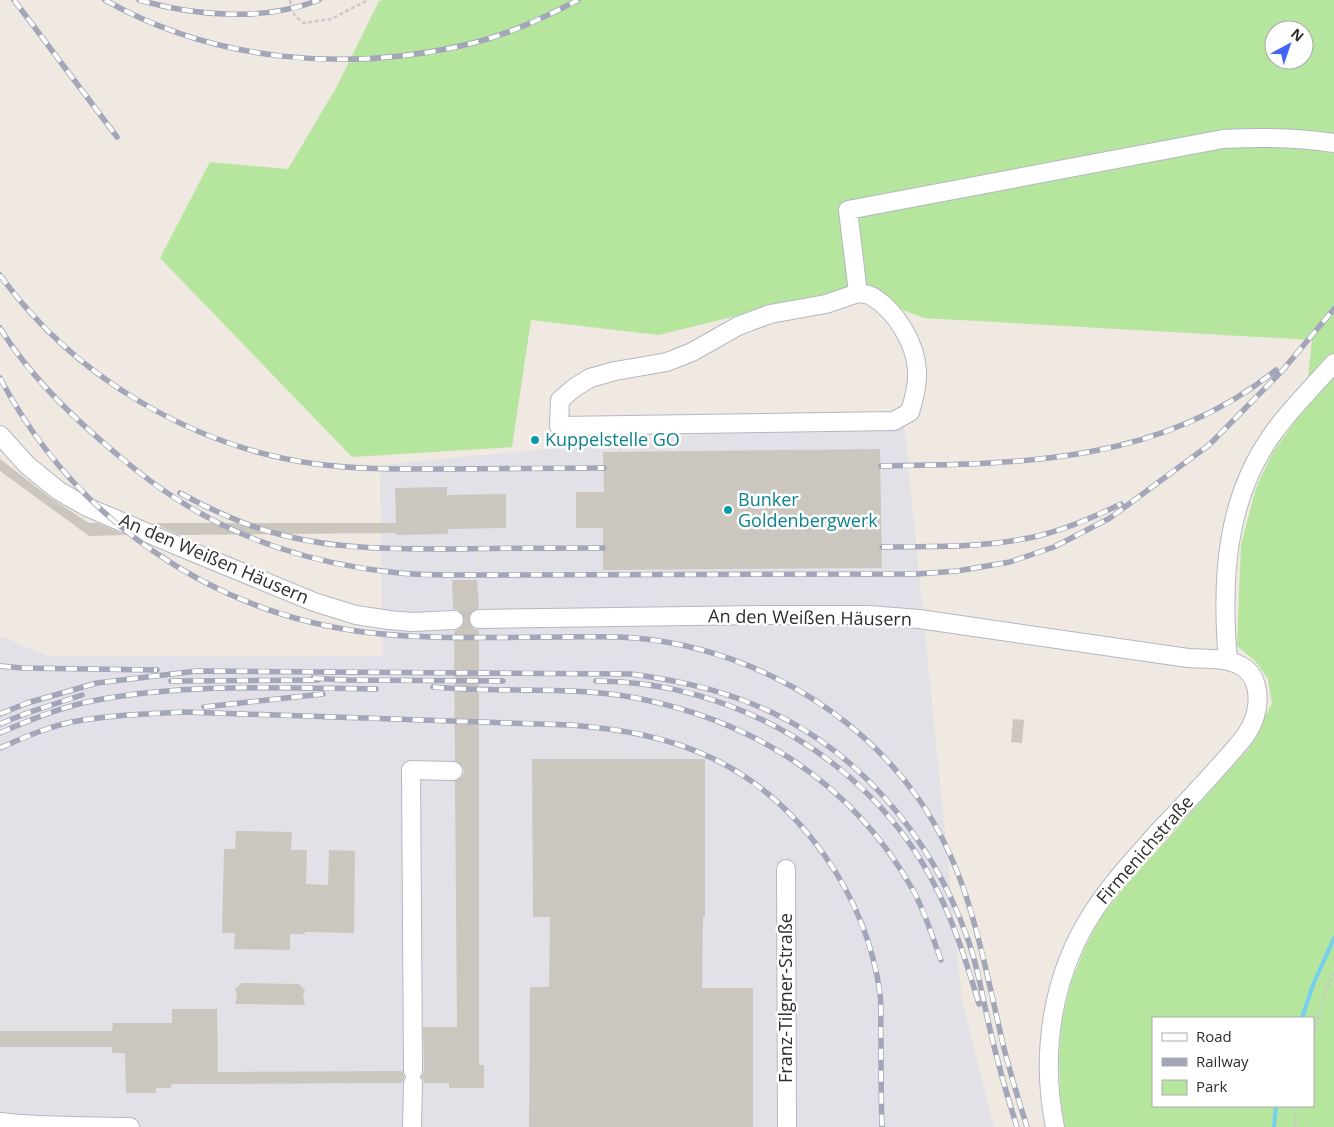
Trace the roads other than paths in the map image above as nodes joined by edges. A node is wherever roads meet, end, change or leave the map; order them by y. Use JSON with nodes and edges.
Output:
{"nodes":[{"id":1,"x":1334,"y":143,"type":"edge"},
{"id":2,"x":858,"y":292,"type":"junction"},
{"id":3,"x":1334,"y":364,"type":"edge"},
{"id":4,"x":0,"y":435,"type":"edge"},
{"id":5,"x":454,"y":620,"type":"tunnel mouth"},
{"id":6,"x":479,"y":620,"type":"tunnel mouth"},
{"id":7,"x":1228,"y":661,"type":"junction"},
{"id":8,"x":453,"y":771,"type":"dead end"},
{"id":9,"x":786,"y":869,"type":"dead end"},
{"id":10,"x":0,"y":1122,"type":"edge"},
{"id":11,"x":130,"y":1127,"type":"edge"},
{"id":12,"x":412,"y":1127,"type":"edge"},
{"id":13,"x":787,"y":1127,"type":"edge"},
{"id":14,"x":1055,"y":1127,"type":"edge"}],
"edges":[{"from":1,"to":2,"type":"street"},
{"from":2,"to":2,"type":"street"},
{"from":3,"to":7,"type":"street"},
{"from":4,"to":5,"type":"street","name":"An den Weißen Häusern"},
{"from":6,"to":7,"type":"street","name":"An den Weißen Häusern"},
{"from":7,"to":14,"type":"street","name":"Firmenichstraße"},
{"from":8,"to":12,"type":"street"},
{"from":9,"to":13,"type":"street","name":"Franz-Tilgner-Straße"},
{"from":10,"to":11,"type":"street"}]}
